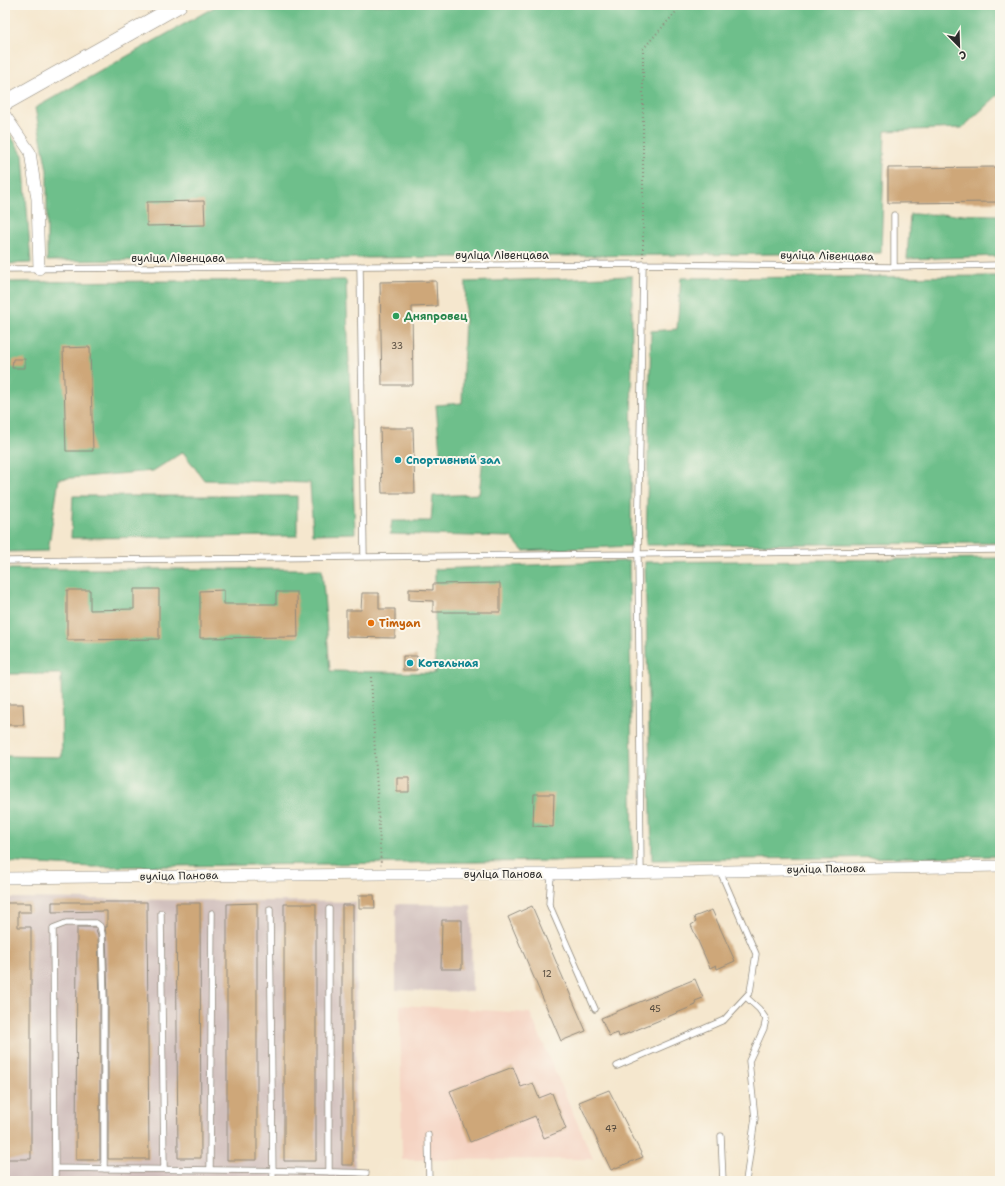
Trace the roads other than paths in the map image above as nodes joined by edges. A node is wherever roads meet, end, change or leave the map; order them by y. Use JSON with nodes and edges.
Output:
{"nodes":[{"id":1,"x":179,"y":5,"type":"edge"},
{"id":2,"x":5,"y":103,"type":"edge"},
{"id":3,"x":5,"y":115,"type":"edge"},
{"id":4,"x":894,"y":215,"type":"dead end"},
{"id":5,"x":643,"y":264,"type":"junction"},
{"id":6,"x":1000,"y":265,"type":"edge"},
{"id":7,"x":360,"y":266,"type":"junction"},
{"id":8,"x":894,"y":267,"type":"junction"},
{"id":9,"x":5,"y":269,"type":"edge"},
{"id":10,"x":39,"y":269,"type":"junction"},
{"id":11,"x":1000,"y":550,"type":"edge"},
{"id":12,"x":638,"y":555,"type":"junction"},
{"id":13,"x":364,"y":558,"type":"junction"},
{"id":14,"x":5,"y":561,"type":"edge"},
{"id":15,"x":1000,"y":866,"type":"edge"},
{"id":16,"x":720,"y":871,"type":"junction"},
{"id":17,"x":641,"y":872,"type":"junction"},
{"id":18,"x":551,"y":875,"type":"junction"},
{"id":19,"x":5,"y":878,"type":"edge"},
{"id":20,"x":270,"y":909,"type":"dead end"},
{"id":21,"x":329,"y":909,"type":"dead end"},
{"id":22,"x":161,"y":913,"type":"dead end"},
{"id":23,"x":212,"y":913,"type":"dead end"},
{"id":24,"x":746,"y":997,"type":"junction"},
{"id":25,"x":595,"y":1009,"type":"dead end"},
{"id":26,"x":617,"y":1066,"type":"dead end"},
{"id":27,"x":428,"y":1135,"type":"dead end"},
{"id":28,"x":721,"y":1136,"type":"dead end"},
{"id":29,"x":55,"y":1168,"type":"junction"},
{"id":30,"x":104,"y":1169,"type":"junction"},
{"id":31,"x":164,"y":1169,"type":"junction"},
{"id":32,"x":210,"y":1169,"type":"junction"},
{"id":33,"x":272,"y":1170,"type":"junction"},
{"id":34,"x":329,"y":1172,"type":"junction"},
{"id":35,"x":366,"y":1173,"type":"dead end"},
{"id":36,"x":55,"y":1181,"type":"edge"},
{"id":37,"x":273,"y":1181,"type":"edge"},
{"id":38,"x":429,"y":1181,"type":"edge"},
{"id":39,"x":723,"y":1181,"type":"edge"},
{"id":40,"x":746,"y":1181,"type":"edge"}],
"edges":[{"from":1,"to":2,"type":"street"},
{"from":3,"to":10,"type":"street"},
{"from":4,"to":8,"type":"lane"},
{"from":5,"to":7,"type":"lane","name":"вуліца Лівенцава"},
{"from":5,"to":8,"type":"lane","name":"вуліца Лівенцава"},
{"from":5,"to":12,"type":"lane"},
{"from":6,"to":8,"type":"lane","name":"вуліца Лівенцава"},
{"from":7,"to":10,"type":"lane","name":"вуліца Лівенцава"},
{"from":7,"to":13,"type":"lane"},
{"from":9,"to":10,"type":"lane","name":"вуліца Лівенцава"},
{"from":11,"to":12,"type":"lane"},
{"from":12,"to":13,"type":"lane"},
{"from":12,"to":17,"type":"lane"},
{"from":13,"to":14,"type":"lane"},
{"from":15,"to":16,"type":"street","name":"вуліца Панова"},
{"from":16,"to":17,"type":"street","name":"вуліца Панова"},
{"from":16,"to":24,"type":"lane"},
{"from":17,"to":18,"type":"street","name":"вуліца Панова"},
{"from":18,"to":19,"type":"street","name":"вуліца Панова"},
{"from":18,"to":25,"type":"lane"},
{"from":20,"to":33,"type":"lane"},
{"from":21,"to":34,"type":"lane"},
{"from":22,"to":31,"type":"lane"},
{"from":23,"to":32,"type":"lane"},
{"from":24,"to":26,"type":"lane"},
{"from":24,"to":40,"type":"lane"},
{"from":27,"to":38,"type":"lane"},
{"from":28,"to":39,"type":"lane"},
{"from":29,"to":30,"type":"lane"},
{"from":29,"to":30,"type":"lane"},
{"from":29,"to":36,"type":"lane"},
{"from":30,"to":31,"type":"lane"},
{"from":31,"to":32,"type":"lane"},
{"from":32,"to":33,"type":"lane"},
{"from":33,"to":34,"type":"lane"},
{"from":33,"to":37,"type":"lane"},
{"from":34,"to":35,"type":"lane"}]}
